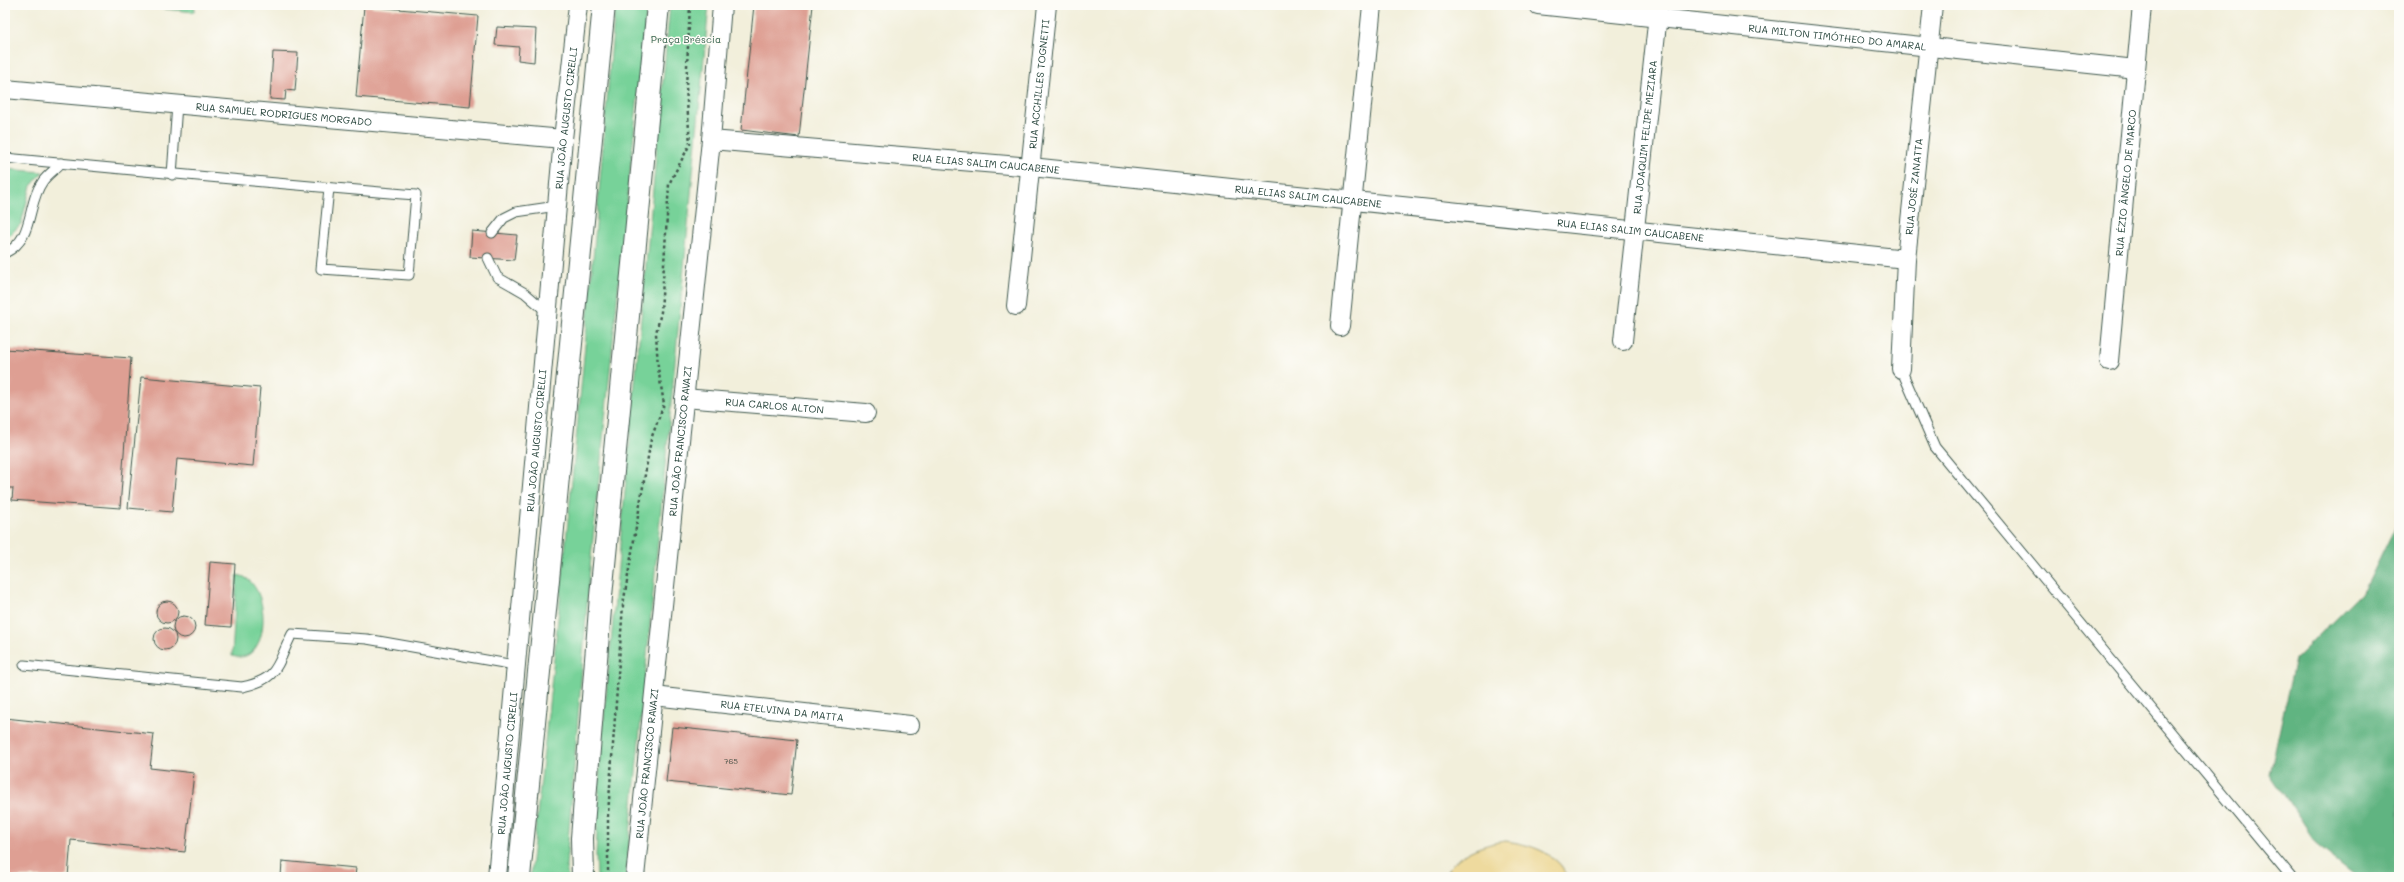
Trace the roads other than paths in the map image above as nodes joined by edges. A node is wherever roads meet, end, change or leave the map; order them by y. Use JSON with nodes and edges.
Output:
{"nodes":[{"id":1,"x":578,"y":5,"type":"edge"},
{"id":2,"x":604,"y":5,"type":"edge"},
{"id":3,"x":658,"y":5,"type":"edge"},
{"id":4,"x":722,"y":5,"type":"edge"},
{"id":5,"x":1047,"y":5,"type":"edge"},
{"id":6,"x":1372,"y":5,"type":"edge"},
{"id":7,"x":1538,"y":5,"type":"edge"},
{"id":8,"x":1933,"y":5,"type":"edge"},
{"id":9,"x":2142,"y":5,"type":"edge"},
{"id":10,"x":1659,"y":12,"type":"edge"},
{"id":11,"x":1929,"y":48,"type":"junction"},
{"id":12,"x":2136,"y":69,"type":"junction"},
{"id":13,"x":5,"y":89,"type":"edge"},
{"id":14,"x":177,"y":104,"type":"junction"},
{"id":15,"x":563,"y":139,"type":"junction"},
{"id":16,"x":711,"y":140,"type":"junction"},
{"id":17,"x":5,"y":158,"type":"edge"},
{"id":18,"x":61,"y":163,"type":"junction"},
{"id":19,"x":1031,"y":167,"type":"junction"},
{"id":20,"x":172,"y":175,"type":"junction"},
{"id":21,"x":329,"y":188,"type":"junction"},
{"id":22,"x":1353,"y":201,"type":"junction"},
{"id":23,"x":557,"y":206,"type":"junction"},
{"id":24,"x":1635,"y":230,"type":"junction"},
{"id":25,"x":492,"y":233,"type":"dead end"},
{"id":26,"x":5,"y":253,"type":"edge"},
{"id":27,"x":488,"y":258,"type":"dead end"},
{"id":28,"x":1906,"y":259,"type":"junction"},
{"id":29,"x":1016,"y":306,"type":"dead end"},
{"id":30,"x":547,"y":312,"type":"junction"},
{"id":31,"x":1340,"y":326,"type":"dead end"},
{"id":32,"x":1623,"y":341,"type":"dead end"},
{"id":33,"x":2109,"y":361,"type":"dead end"},
{"id":34,"x":1901,"y":369,"type":"joint"},
{"id":35,"x":684,"y":398,"type":"junction"},
{"id":36,"x":866,"y":414,"type":"dead end"},
{"id":37,"x":24,"y":664,"type":"dead end"},
{"id":38,"x":515,"y":665,"type":"junction"},
{"id":39,"x":654,"y":696,"type":"junction"},
{"id":40,"x":910,"y":725,"type":"dead end"},
{"id":41,"x":497,"y":877,"type":"edge"},
{"id":42,"x":519,"y":877,"type":"edge"},
{"id":43,"x":584,"y":877,"type":"edge"},
{"id":44,"x":635,"y":877,"type":"edge"},
{"id":45,"x":2291,"y":877,"type":"edge"}],
"edges":[{"from":1,"to":15,"type":"street","name":"RUA JOÃO AUGUSTO CIRELLI"},
{"from":2,"to":42,"type":"main road"},
{"from":3,"to":43,"type":"main road"},
{"from":4,"to":16,"type":"street","name":"RUA JOÃO FRANCISCO RAVAZI"},
{"from":5,"to":19,"type":"street","name":"RUA ACCHILLES TOGNETTI"},
{"from":6,"to":22,"type":"street"},
{"from":7,"to":10,"type":"street","name":"RUA MILTON TIMÓTHEO DO AMARAL"},
{"from":8,"to":11,"type":"street","name":"RUA JOSÉ ZANATTA"},
{"from":9,"to":12,"type":"street","name":"RUA ÉZIO ÂNGELO DE MARCO"},
{"from":10,"to":11,"type":"street","name":"RUA MILTON TIMÓTHEO DO AMARAL"},
{"from":10,"to":24,"type":"street","name":"RUA JOAQUIM FELIPE MEZIARA"},
{"from":11,"to":12,"type":"street","name":"RUA MILTON TIMÓTHEO DO AMARAL"},
{"from":11,"to":28,"type":"street","name":"RUA JOSÉ ZANATTA"},
{"from":12,"to":33,"type":"street","name":"RUA ÉZIO ÂNGELO DE MARCO"},
{"from":13,"to":14,"type":"street","name":"RUA SAMUEL RODRIGUES MORGADO"},
{"from":14,"to":15,"type":"street","name":"RUA SAMUEL RODRIGUES MORGADO"},
{"from":14,"to":20,"type":"lane"},
{"from":15,"to":23,"type":"street","name":"RUA JOÃO AUGUSTO CIRELLI"},
{"from":16,"to":19,"type":"street","name":"RUA ELIAS SALIM CAUCABENE"},
{"from":16,"to":35,"type":"street","name":"RUA JOÃO FRANCISCO RAVAZI"},
{"from":17,"to":18,"type":"lane"},
{"from":18,"to":20,"type":"lane"},
{"from":18,"to":26,"type":"lane"},
{"from":19,"to":22,"type":"street","name":"RUA ELIAS SALIM CAUCABENE"},
{"from":19,"to":29,"type":"street","name":"RUA ACCHILLES TOGNETTI"},
{"from":20,"to":21,"type":"lane"},
{"from":21,"to":21,"type":"lane"},
{"from":22,"to":24,"type":"street","name":"RUA ELIAS SALIM CAUCABENE"},
{"from":22,"to":31,"type":"street"},
{"from":23,"to":25,"type":"lane"},
{"from":23,"to":30,"type":"street","name":"RUA JOÃO AUGUSTO CIRELLI"},
{"from":24,"to":28,"type":"street","name":"RUA ELIAS SALIM CAUCABENE"},
{"from":24,"to":32,"type":"street","name":"RUA JOAQUIM FELIPE MEZIARA"},
{"from":27,"to":30,"type":"lane"},
{"from":28,"to":34,"type":"street","name":"RUA JOSÉ ZANATTA"},
{"from":30,"to":38,"type":"street","name":"RUA JOÃO AUGUSTO CIRELLI"},
{"from":34,"to":45,"type":"lane"},
{"from":35,"to":36,"type":"street","name":"RUA CARLOS ALTON"},
{"from":35,"to":39,"type":"street","name":"RUA JOÃO FRANCISCO RAVAZI"},
{"from":37,"to":38,"type":"lane"},
{"from":38,"to":41,"type":"street","name":"RUA JOÃO AUGUSTO CIRELLI"},
{"from":39,"to":40,"type":"street","name":"RUA ETELVINA DA MATTA"},
{"from":39,"to":44,"type":"street","name":"RUA JOÃO FRANCISCO RAVAZI"}]}
